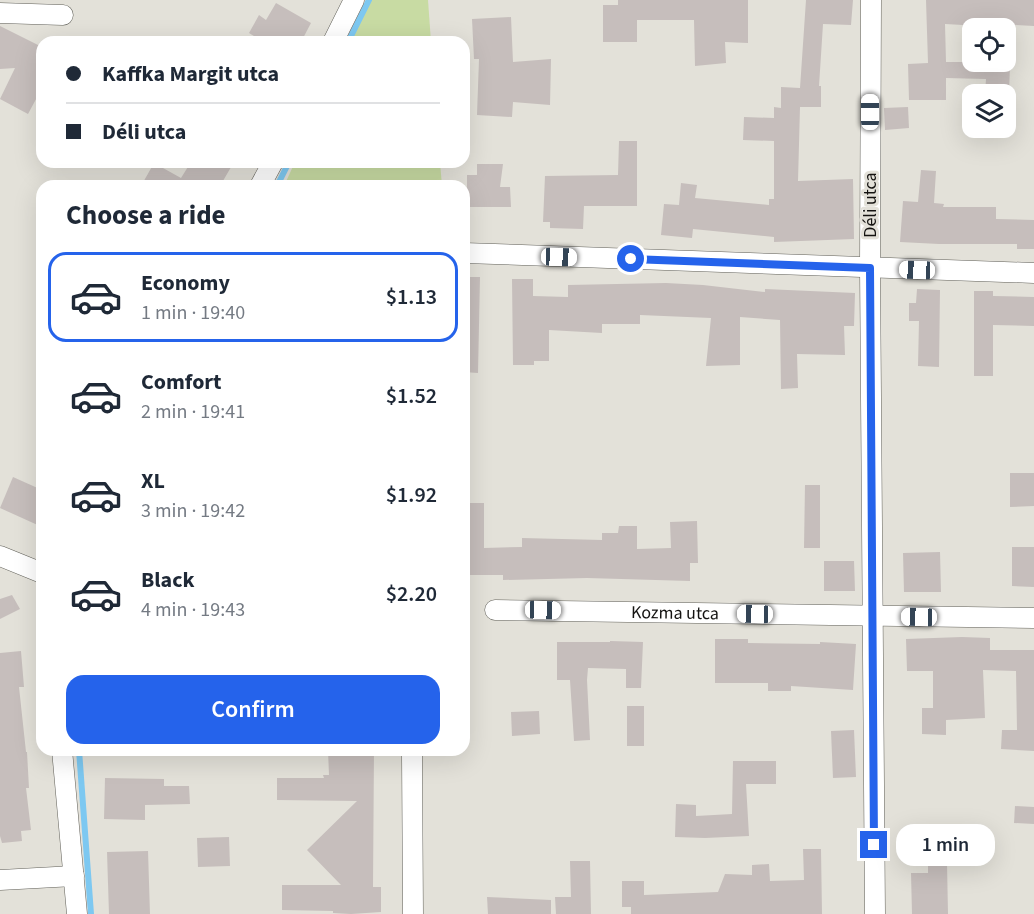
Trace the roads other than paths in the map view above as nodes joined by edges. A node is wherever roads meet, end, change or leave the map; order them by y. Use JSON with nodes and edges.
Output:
{"nodes":[{"id":1,"x":354,"y":0,"type":"edge"},
{"id":2,"x":871,"y":0,"type":"edge"},
{"id":3,"x":0,"y":13,"type":"edge"},
{"id":4,"x":63,"y":15,"type":"dead end"},
{"id":5,"x":336,"y":36,"type":"edge"},
{"id":6,"x":470,"y":253,"type":"edge"},
{"id":7,"x":870,"y":268,"type":"junction"},
{"id":8,"x":1034,"y":273,"type":"edge"},
{"id":9,"x":0,"y":556,"type":"edge"},
{"id":10,"x":36,"y":571,"type":"edge"},
{"id":11,"x":495,"y":610,"type":"dead end"},
{"id":12,"x":872,"y":616,"type":"junction"},
{"id":13,"x":1034,"y":618,"type":"edge"},
{"id":14,"x":63,"y":756,"type":"edge"},
{"id":15,"x":412,"y":756,"type":"edge"},
{"id":16,"x":74,"y":876,"type":"junction"},
{"id":17,"x":0,"y":879,"type":"edge"},
{"id":18,"x":77,"y":914,"type":"edge"},
{"id":19,"x":413,"y":914,"type":"edge"},
{"id":20,"x":875,"y":914,"type":"edge"}],
"edges":[{"from":1,"to":5,"type":"street"},
{"from":2,"to":7,"type":"street","name":"Déli utca"},
{"from":3,"to":4,"type":"street"},
{"from":6,"to":7,"type":"street"},
{"from":7,"to":8,"type":"street"},
{"from":7,"to":12,"type":"street","name":"Déli utca"},
{"from":9,"to":10,"type":"street"},
{"from":11,"to":12,"type":"street","name":"Kozma utca"},
{"from":12,"to":13,"type":"street","name":"Kozma utca"},
{"from":12,"to":20,"type":"street","name":"Déli utca"},
{"from":14,"to":16,"type":"street"},
{"from":15,"to":19,"type":"street"},
{"from":16,"to":17,"type":"street"},
{"from":16,"to":18,"type":"street"}]}
